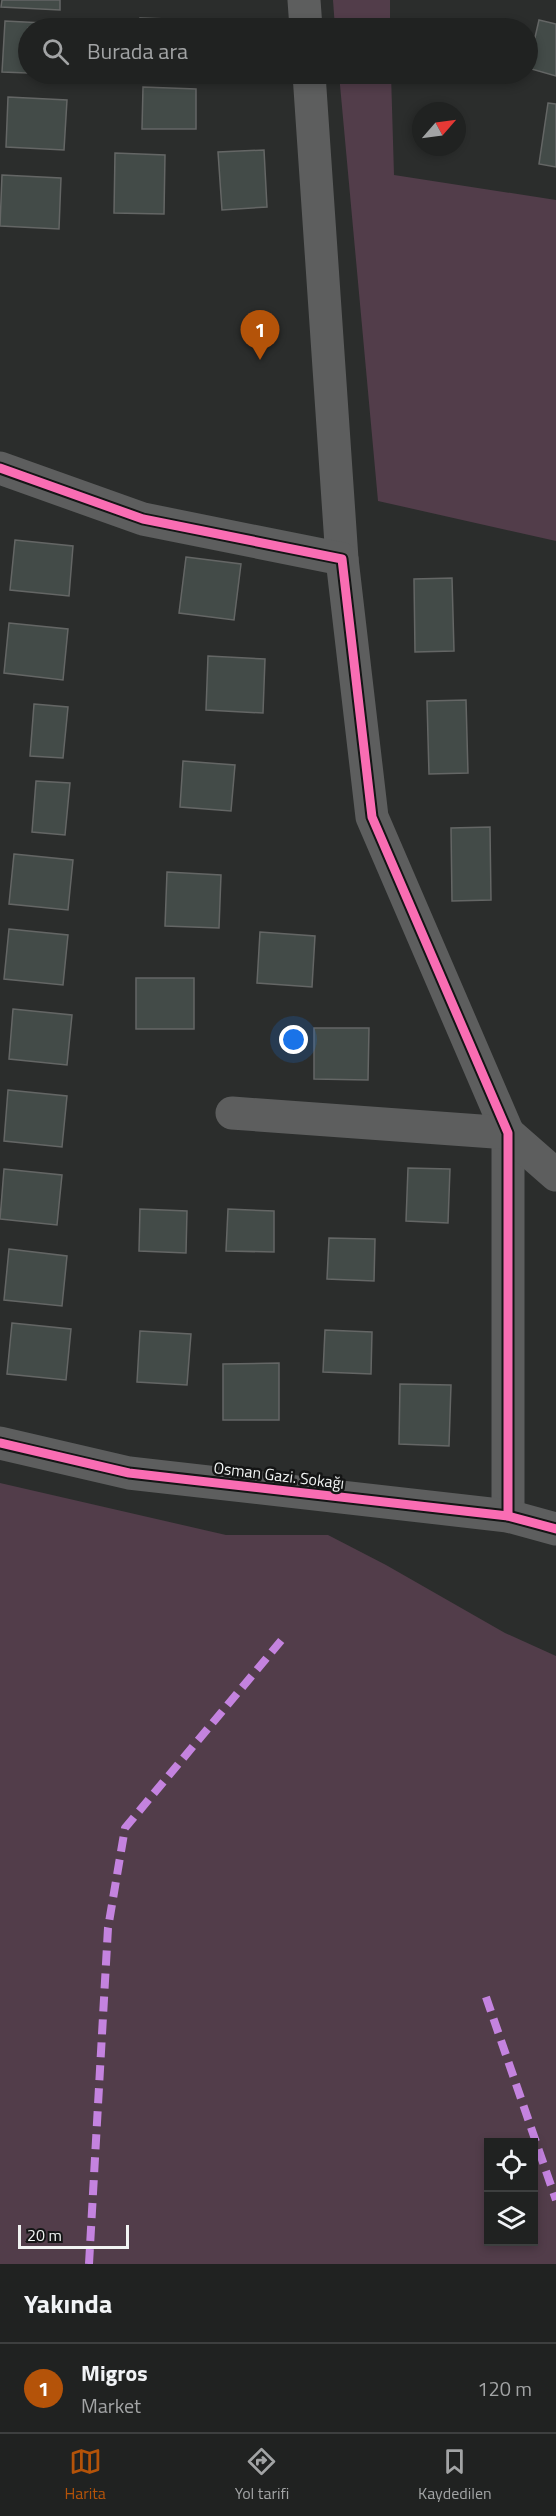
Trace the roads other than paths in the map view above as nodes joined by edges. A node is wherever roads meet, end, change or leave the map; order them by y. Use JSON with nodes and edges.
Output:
{"nodes":[{"id":1,"x":304,"y":0,"type":"edge"},
{"id":2,"x":305,"y":18,"type":"edge"},
{"id":3,"x":310,"y":84,"type":"edge"},
{"id":4,"x":0,"y":468,"type":"edge"},
{"id":5,"x":342,"y":559,"type":"junction"},
{"id":6,"x":232,"y":1113,"type":"dead end"},
{"id":7,"x":508,"y":1133,"type":"junction"},
{"id":8,"x":556,"y":1175,"type":"edge"},
{"id":9,"x":0,"y":1443,"type":"edge"},
{"id":10,"x":508,"y":1516,"type":"junction"},
{"id":11,"x":556,"y":1529,"type":"edge"}],
"edges":[{"from":1,"to":2,"type":"street"},
{"from":3,"to":5,"type":"street"},
{"from":4,"to":5,"type":"street"},
{"from":5,"to":7,"type":"street"},
{"from":6,"to":7,"type":"street"},
{"from":7,"to":8,"type":"street"},
{"from":7,"to":10,"type":"street"},
{"from":9,"to":10,"type":"street","name":"Osman Gazi. Sokağı"},
{"from":10,"to":11,"type":"street","name":"Osman Gazi. Sokağı"}]}
